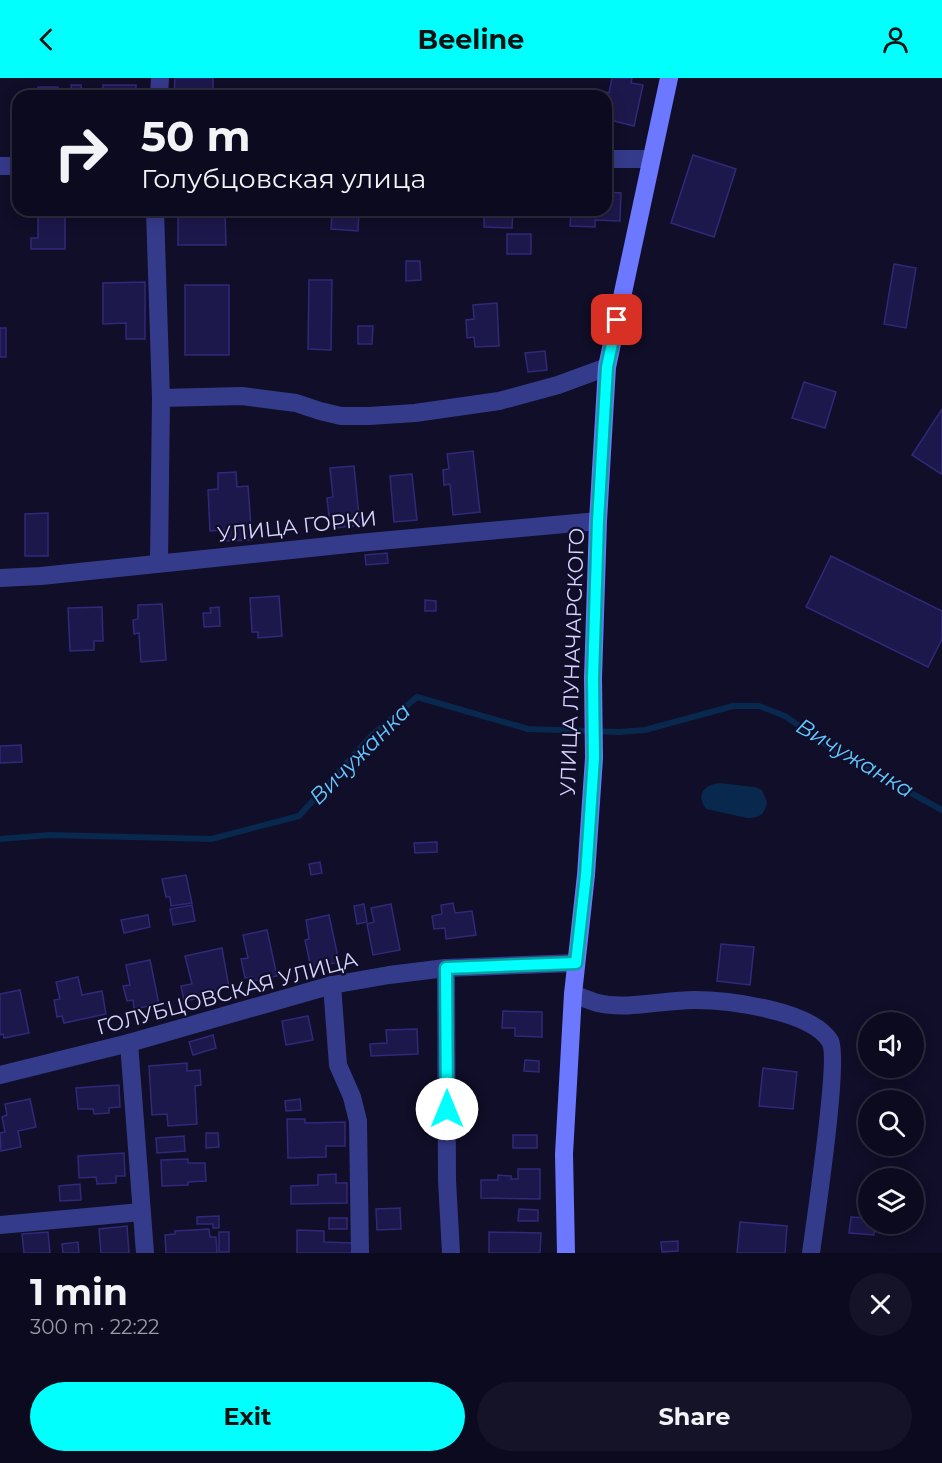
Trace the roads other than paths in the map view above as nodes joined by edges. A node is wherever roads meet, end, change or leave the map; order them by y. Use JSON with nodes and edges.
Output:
{"nodes":[{"id":1,"x":669,"y":78,"type":"edge"},
{"id":2,"x":612,"y":159,"type":"edge"},
{"id":3,"x":651,"y":159,"type":"junction"},
{"id":4,"x":155,"y":216,"type":"edge"},
{"id":5,"x":607,"y":367,"type":"junction"},
{"id":6,"x":161,"y":398,"type":"junction"},
{"id":7,"x":598,"y":521,"type":"junction"},
{"id":8,"x":159,"y":563,"type":"junction"},
{"id":9,"x":0,"y":578,"type":"edge"},
{"id":10,"x":576,"y":963,"type":"junction"},
{"id":11,"x":446,"y":968,"type":"junction"},
{"id":12,"x":332,"y":985,"type":"junction"},
{"id":13,"x":573,"y":994,"type":"junction"},
{"id":14,"x":129,"y":1042,"type":"junction"},
{"id":15,"x":0,"y":1075,"type":"edge"},
{"id":16,"x":141,"y":1212,"type":"junction"},
{"id":17,"x":0,"y":1225,"type":"edge"},
{"id":18,"x":146,"y":1253,"type":"edge"},
{"id":19,"x":360,"y":1253,"type":"edge"},
{"id":20,"x":451,"y":1253,"type":"edge"},
{"id":21,"x":566,"y":1253,"type":"edge"},
{"id":22,"x":811,"y":1253,"type":"edge"}],
"edges":[{"from":1,"to":3,"type":"main road","name":"УЛИЦА ЛУНАЧАРСКОГО"},
{"from":2,"to":3,"type":"street"},
{"from":3,"to":5,"type":"main road","name":"УЛИЦА ЛУНАЧАРСКОГО"},
{"from":4,"to":6,"type":"street"},
{"from":5,"to":6,"type":"street"},
{"from":5,"to":7,"type":"main road","name":"УЛИЦА ЛУНАЧАРСКОГО"},
{"from":6,"to":8,"type":"street"},
{"from":7,"to":8,"type":"street","name":"УЛИЦА ГОРКИ"},
{"from":7,"to":10,"type":"main road","name":"УЛИЦА ЛУНАЧАРСКОГО"},
{"from":8,"to":9,"type":"street","name":"УЛИЦА ГОРКИ"},
{"from":10,"to":11,"type":"street","name":"ГОЛУБЦОВСКАЯ УЛИЦА"},
{"from":10,"to":13,"type":"main road","name":"УЛИЦА ЛУНАЧАРСКОГО"},
{"from":11,"to":12,"type":"street","name":"ГОЛУБЦОВСКАЯ УЛИЦА"},
{"from":11,"to":20,"type":"street"},
{"from":12,"to":14,"type":"street","name":"ГОЛУБЦОВСКАЯ УЛИЦА"},
{"from":12,"to":19,"type":"street"},
{"from":13,"to":21,"type":"main road","name":"УЛИЦА ЛУНАЧАРСКОГО"},
{"from":13,"to":22,"type":"street"},
{"from":14,"to":15,"type":"street","name":"ГОЛУБЦОВСКАЯ УЛИЦА"},
{"from":14,"to":16,"type":"street"},
{"from":16,"to":17,"type":"street"},
{"from":16,"to":18,"type":"street"}]}
